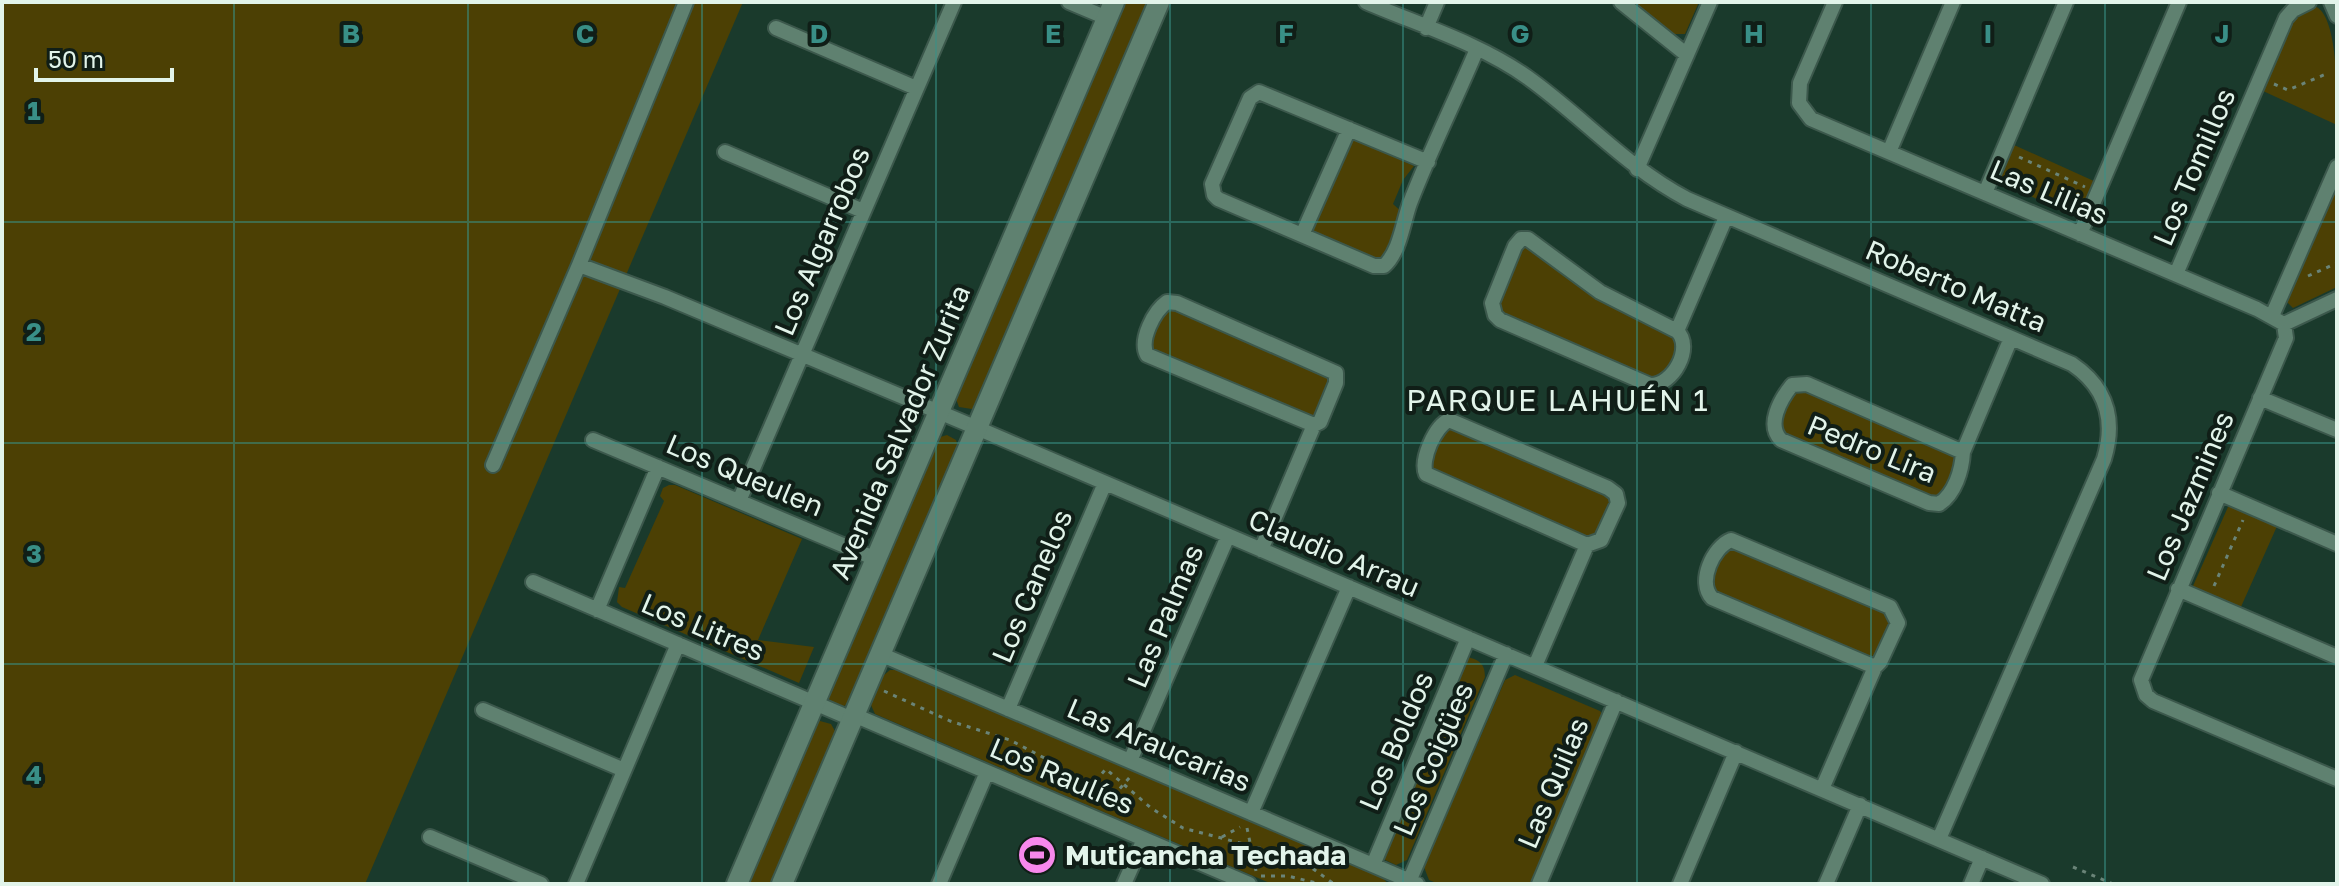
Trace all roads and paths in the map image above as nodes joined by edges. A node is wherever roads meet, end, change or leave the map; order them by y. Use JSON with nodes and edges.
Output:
{"nodes":[{"id":1,"x":686,"y":2,"type":"edge"},
{"id":2,"x":954,"y":2,"type":"edge"},
{"id":3,"x":1069,"y":2,"type":"edge"},
{"id":4,"x":1159,"y":2,"type":"edge"},
{"id":5,"x":1366,"y":2,"type":"edge"},
{"id":6,"x":1437,"y":2,"type":"edge"},
{"id":7,"x":1621,"y":2,"type":"edge"},
{"id":8,"x":1710,"y":2,"type":"edge"},
{"id":9,"x":1835,"y":2,"type":"edge"},
{"id":10,"x":1953,"y":2,"type":"edge"},
{"id":11,"x":2066,"y":2,"type":"edge"},
{"id":12,"x":2179,"y":2,"type":"edge"},
{"id":13,"x":2309,"y":2,"type":"edge"},
{"id":14,"x":2331,"y":2,"type":"edge"},
{"id":15,"x":1111,"y":10,"type":"edge"},
{"id":16,"x":2337,"y":16,"type":"edge"},
{"id":17,"x":776,"y":28,"type":"dead end"},
{"id":18,"x":1426,"y":28,"type":"junction"},
{"id":19,"x":1477,"y":49,"type":"junction"},
{"id":20,"x":1687,"y":55,"type":"junction"},
{"id":21,"x":2326,"y":74,"type":"dead end"},
{"id":22,"x":2260,"y":78,"type":"junction"},
{"id":23,"x":916,"y":88,"type":"junction"},
{"id":24,"x":1349,"y":129,"type":"junction"},
{"id":25,"x":2006,"y":142,"type":"junction"},
{"id":26,"x":725,"y":152,"type":"dead end"},
{"id":27,"x":1889,"y":152,"type":"junction"},
{"id":28,"x":1428,"y":162,"type":"junction"},
{"id":29,"x":2337,"y":167,"type":"edge"},
{"id":30,"x":1637,"y":169,"type":"junction"},
{"id":31,"x":1985,"y":193,"type":"junction"},
{"id":32,"x":2098,"y":193,"type":"junction"},
{"id":33,"x":863,"y":211,"type":"junction"},
{"id":34,"x":1726,"y":217,"type":"junction"},
{"id":35,"x":2080,"y":234,"type":"junction"},
{"id":36,"x":1302,"y":235,"type":"junction"},
{"id":37,"x":2337,"y":263,"type":"edge"},
{"id":38,"x":579,"y":265,"type":"junction"},
{"id":39,"x":2176,"y":274,"type":"junction"},
{"id":40,"x":2289,"y":276,"type":"junction"},
{"id":41,"x":2337,"y":299,"type":"edge"},
{"id":42,"x":2278,"y":320,"type":"junction"},
{"id":43,"x":1677,"y":331,"type":"junction"},
{"id":44,"x":2011,"y":338,"type":"junction"},
{"id":45,"x":802,"y":355,"type":"junction"},
{"id":46,"x":2260,"y":398,"type":"junction"},
{"id":47,"x":939,"y":412,"type":"junction"},
{"id":48,"x":1314,"y":425,"type":"junction"},
{"id":49,"x":977,"y":428,"type":"junction"},
{"id":50,"x":2337,"y":430,"type":"edge"},
{"id":51,"x":593,"y":440,"type":"dead end"},
{"id":52,"x":1963,"y":452,"type":"junction"},
{"id":53,"x":493,"y":465,"type":"dead end"},
{"id":54,"x":658,"y":467,"type":"junction"},
{"id":55,"x":1105,"y":483,"type":"junction"},
{"id":56,"x":2219,"y":493,"type":"junction"},
{"id":57,"x":739,"y":501,"type":"junction"},
{"id":58,"x":2261,"y":511,"type":"junction"},
{"id":59,"x":1228,"y":536,"type":"junction"},
{"id":60,"x":2337,"y":544,"type":"edge"},
{"id":61,"x":1587,"y":545,"type":"junction"},
{"id":62,"x":1261,"y":550,"type":"junction"},
{"id":63,"x":876,"y":559,"type":"junction"},
{"id":64,"x":533,"y":582,"type":"dead end"},
{"id":65,"x":1349,"y":587,"type":"junction"},
{"id":66,"x":2178,"y":589,"type":"junction"},
{"id":67,"x":2219,"y":607,"type":"junction"},
{"id":68,"x":597,"y":610,"type":"junction"},
{"id":69,"x":1468,"y":638,"type":"junction"},
{"id":70,"x":678,"y":644,"type":"junction"},
{"id":71,"x":880,"y":654,"type":"junction"},
{"id":72,"x":1506,"y":654,"type":"junction"},
{"id":73,"x":2337,"y":657,"type":"edge"},
{"id":74,"x":1535,"y":666,"type":"junction"},
{"id":75,"x":1875,"y":667,"type":"junction"},
{"id":76,"x":882,"y":690,"type":"dead end"},
{"id":77,"x":1616,"y":701,"type":"junction"},
{"id":78,"x":814,"y":703,"type":"junction"},
{"id":79,"x":1008,"y":709,"type":"junction"},
{"id":80,"x":483,"y":710,"type":"dead end"},
{"id":81,"x":853,"y":717,"type":"junction"},
{"id":82,"x":1736,"y":752,"type":"junction"},
{"id":83,"x":1135,"y":763,"type":"junction"},
{"id":84,"x":624,"y":770,"type":"junction"},
{"id":85,"x":987,"y":772,"type":"junction"},
{"id":86,"x":2337,"y":779,"type":"edge"},
{"id":87,"x":1124,"y":785,"type":"junction"},
{"id":88,"x":1091,"y":786,"type":"junction"},
{"id":89,"x":1822,"y":789,"type":"junction"},
{"id":90,"x":1860,"y":805,"type":"junction"},
{"id":91,"x":1072,"y":808,"type":"junction"},
{"id":92,"x":1251,"y":813,"type":"junction"},
{"id":93,"x":430,"y":837,"type":"dead end"},
{"id":94,"x":1220,"y":838,"type":"junction"},
{"id":95,"x":1144,"y":839,"type":"junction"},
{"id":96,"x":1939,"y":839,"type":"junction"},
{"id":97,"x":1250,"y":846,"type":"junction"},
{"id":98,"x":1982,"y":858,"type":"junction"},
{"id":99,"x":1373,"y":865,"type":"junction"},
{"id":100,"x":2073,"y":867,"type":"dead end"},
{"id":101,"x":1253,"y":880,"type":"edge"},
{"id":102,"x":1412,"y":883,"type":"edge"},
{"id":103,"x":541,"y":884,"type":"edge"},
{"id":104,"x":576,"y":884,"type":"edge"},
{"id":105,"x":737,"y":884,"type":"edge"},
{"id":106,"x":782,"y":884,"type":"edge"},
{"id":107,"x":939,"y":884,"type":"edge"},
{"id":108,"x":1124,"y":884,"type":"edge"},
{"id":109,"x":1257,"y":884,"type":"edge"},
{"id":110,"x":1320,"y":884,"type":"edge"},
{"id":111,"x":1334,"y":884,"type":"edge"},
{"id":112,"x":1539,"y":884,"type":"edge"},
{"id":113,"x":1680,"y":884,"type":"edge"},
{"id":114,"x":1826,"y":884,"type":"edge"},
{"id":115,"x":1971,"y":884,"type":"edge"},
{"id":116,"x":2042,"y":884,"type":"edge"},
{"id":117,"x":2113,"y":884,"type":"edge"}],
"edges":[{"from":1,"to":38,"type":"street"},
{"from":2,"to":23,"type":"street","name":"Los Algarrobos"},
{"from":3,"to":15,"type":"street"},
{"from":4,"to":49,"type":"main road"},
{"from":5,"to":18,"type":"street","name":"Roberto Matta"},
{"from":6,"to":18,"type":"street"},
{"from":7,"to":20,"type":"street"},
{"from":8,"to":20,"type":"street"},
{"from":9,"to":27,"type":"street","name":"Las Lilias"},
{"from":10,"to":27,"type":"street"},
{"from":11,"to":25,"type":"street"},
{"from":12,"to":32,"type":"street"},
{"from":13,"to":22,"type":"street","name":"Los Tomillos"},
{"from":14,"to":16,"type":"street"},
{"from":15,"to":47,"type":"main road","name":"Avenida Salvador Zurita"},
{"from":17,"to":23,"type":"street"},
{"from":18,"to":19,"type":"street","name":"Roberto Matta"},
{"from":19,"to":28,"type":"street"},
{"from":19,"to":30,"type":"street","name":"Roberto Matta"},
{"from":20,"to":30,"type":"street"},
{"from":21,"to":22,"type":"path"},
{"from":22,"to":39,"type":"street","name":"Los Tomillos"},
{"from":23,"to":33,"type":"street","name":"Los Algarrobos"},
{"from":24,"to":28,"type":"street"},
{"from":24,"to":36,"type":"street"},
{"from":24,"to":36,"type":"street"},
{"from":25,"to":31,"type":"street"},
{"from":25,"to":32,"type":"path"},
{"from":26,"to":33,"type":"street"},
{"from":27,"to":31,"type":"street","name":"Las Lilias"},
{"from":28,"to":36,"type":"street"},
{"from":29,"to":40,"type":"street","name":"Los Jazmines"},
{"from":30,"to":34,"type":"street","name":"Roberto Matta"},
{"from":31,"to":35,"type":"street","name":"Las Lilias"},
{"from":32,"to":35,"type":"street"},
{"from":33,"to":45,"type":"street","name":"Los Algarrobos"},
{"from":34,"to":43,"type":"street"},
{"from":34,"to":44,"type":"street","name":"Roberto Matta"},
{"from":35,"to":39,"type":"street","name":"Las Lilias"},
{"from":37,"to":40,"type":"path"},
{"from":38,"to":45,"type":"street","name":"Claudio Arrau"},
{"from":38,"to":53,"type":"street"},
{"from":39,"to":42,"type":"street","name":"Las Lilias"},
{"from":40,"to":42,"type":"street","name":"Los Jazmines"},
{"from":41,"to":42,"type":"street"},
{"from":42,"to":46,"type":"street","name":"Los Jazmines"},
{"from":43,"to":43,"type":"street"},
{"from":44,"to":52,"type":"street","name":"Pedro Lira"},
{"from":44,"to":96,"type":"street","name":"Roberto Matta"},
{"from":45,"to":47,"type":"street","name":"Claudio Arrau"},
{"from":45,"to":57,"type":"street","name":"Los Algarrobos"},
{"from":46,"to":50,"type":"street"},
{"from":46,"to":56,"type":"street","name":"Los Jazmines"},
{"from":47,"to":49,"type":"street","name":"Claudio Arrau"},
{"from":47,"to":63,"type":"main road","name":"Avenida Salvador Zurita"},
{"from":48,"to":48,"type":"street"},
{"from":48,"to":62,"type":"street"},
{"from":49,"to":55,"type":"street","name":"Claudio Arrau"},
{"from":49,"to":71,"type":"main road"},
{"from":51,"to":54,"type":"street","name":"Los Queulen"},
{"from":52,"to":52,"type":"street","name":"Pedro Lira"},
{"from":54,"to":57,"type":"street","name":"Los Queulen"},
{"from":54,"to":68,"type":"street"},
{"from":55,"to":59,"type":"street","name":"Claudio Arrau"},
{"from":55,"to":79,"type":"street","name":"Los Canelos"},
{"from":56,"to":58,"type":"street"},
{"from":56,"to":66,"type":"street","name":"Los Jazmines"},
{"from":57,"to":63,"type":"street","name":"Los Queulen"},
{"from":58,"to":60,"type":"street"},
{"from":58,"to":67,"type":"path"},
{"from":59,"to":62,"type":"street","name":"Claudio Arrau"},
{"from":59,"to":83,"type":"street","name":"Las Palmas"},
{"from":61,"to":61,"type":"street"},
{"from":61,"to":74,"type":"street"},
{"from":62,"to":65,"type":"street","name":"Claudio Arrau"},
{"from":63,"to":78,"type":"main road","name":"Avenida Salvador Zurita"},
{"from":64,"to":68,"type":"street","name":"Los Litres"},
{"from":65,"to":69,"type":"street","name":"Claudio Arrau"},
{"from":65,"to":92,"type":"street"},
{"from":66,"to":67,"type":"street"},
{"from":66,"to":86,"type":"street","name":"Los Jazmines"},
{"from":67,"to":73,"type":"street"},
{"from":68,"to":70,"type":"street","name":"Los Litres"},
{"from":69,"to":72,"type":"street","name":"Claudio Arrau"},
{"from":69,"to":99,"type":"street","name":"Los Boldos"},
{"from":70,"to":78,"type":"street","name":"Los Litres"},
{"from":70,"to":84,"type":"street"},
{"from":71,"to":79,"type":"street","name":"Las Araucarias"},
{"from":71,"to":81,"type":"main road"},
{"from":72,"to":74,"type":"street","name":"Claudio Arrau"},
{"from":72,"to":102,"type":"street","name":"Los Coigües"},
{"from":74,"to":77,"type":"street","name":"Claudio Arrau"},
{"from":75,"to":75,"type":"street"},
{"from":75,"to":89,"type":"street"},
{"from":76,"to":88,"type":"path"},
{"from":77,"to":82,"type":"street","name":"Claudio Arrau"},
{"from":77,"to":112,"type":"street","name":"Las Quilas"},
{"from":78,"to":81,"type":"street","name":"Los Litres"},
{"from":78,"to":105,"type":"main road","name":"Avenida Salvador Zurita"},
{"from":79,"to":83,"type":"street","name":"Las Araucarias"},
{"from":80,"to":84,"type":"street"},
{"from":81,"to":85,"type":"street","name":"Los Raulíes"},
{"from":81,"to":106,"type":"main road"},
{"from":82,"to":89,"type":"street","name":"Claudio Arrau"},
{"from":82,"to":113,"type":"street"},
{"from":83,"to":87,"type":"path"},
{"from":83,"to":92,"type":"street","name":"Las Araucarias"},
{"from":84,"to":104,"type":"street"},
{"from":85,"to":91,"type":"street","name":"Los Raulíes"},
{"from":85,"to":107,"type":"street"},
{"from":87,"to":88,"type":"path"},
{"from":87,"to":88,"type":"path"},
{"from":87,"to":94,"type":"path"},
{"from":88,"to":91,"type":"path"},
{"from":89,"to":90,"type":"street","name":"Claudio Arrau"},
{"from":90,"to":96,"type":"street","name":"Claudio Arrau"},
{"from":90,"to":114,"type":"street"},
{"from":91,"to":95,"type":"street","name":"Los Raulíes"},
{"from":92,"to":99,"type":"street","name":"Las Araucarias"},
{"from":93,"to":103,"type":"street"},
{"from":94,"to":97,"type":"path"},
{"from":94,"to":97,"type":"path"},
{"from":95,"to":101,"type":"street","name":"Los Raulíes"},
{"from":95,"to":108,"type":"street"},
{"from":96,"to":98,"type":"street","name":"Claudio Arrau"},
{"from":97,"to":101,"type":"path"},
{"from":97,"to":111,"type":"path"},
{"from":98,"to":115,"type":"street"},
{"from":98,"to":116,"type":"street","name":"Claudio Arrau"},
{"from":99,"to":102,"type":"street","name":"Las Araucarias"},
{"from":100,"to":117,"type":"path"},
{"from":101,"to":109,"type":"path"},
{"from":101,"to":110,"type":"path"}]}
